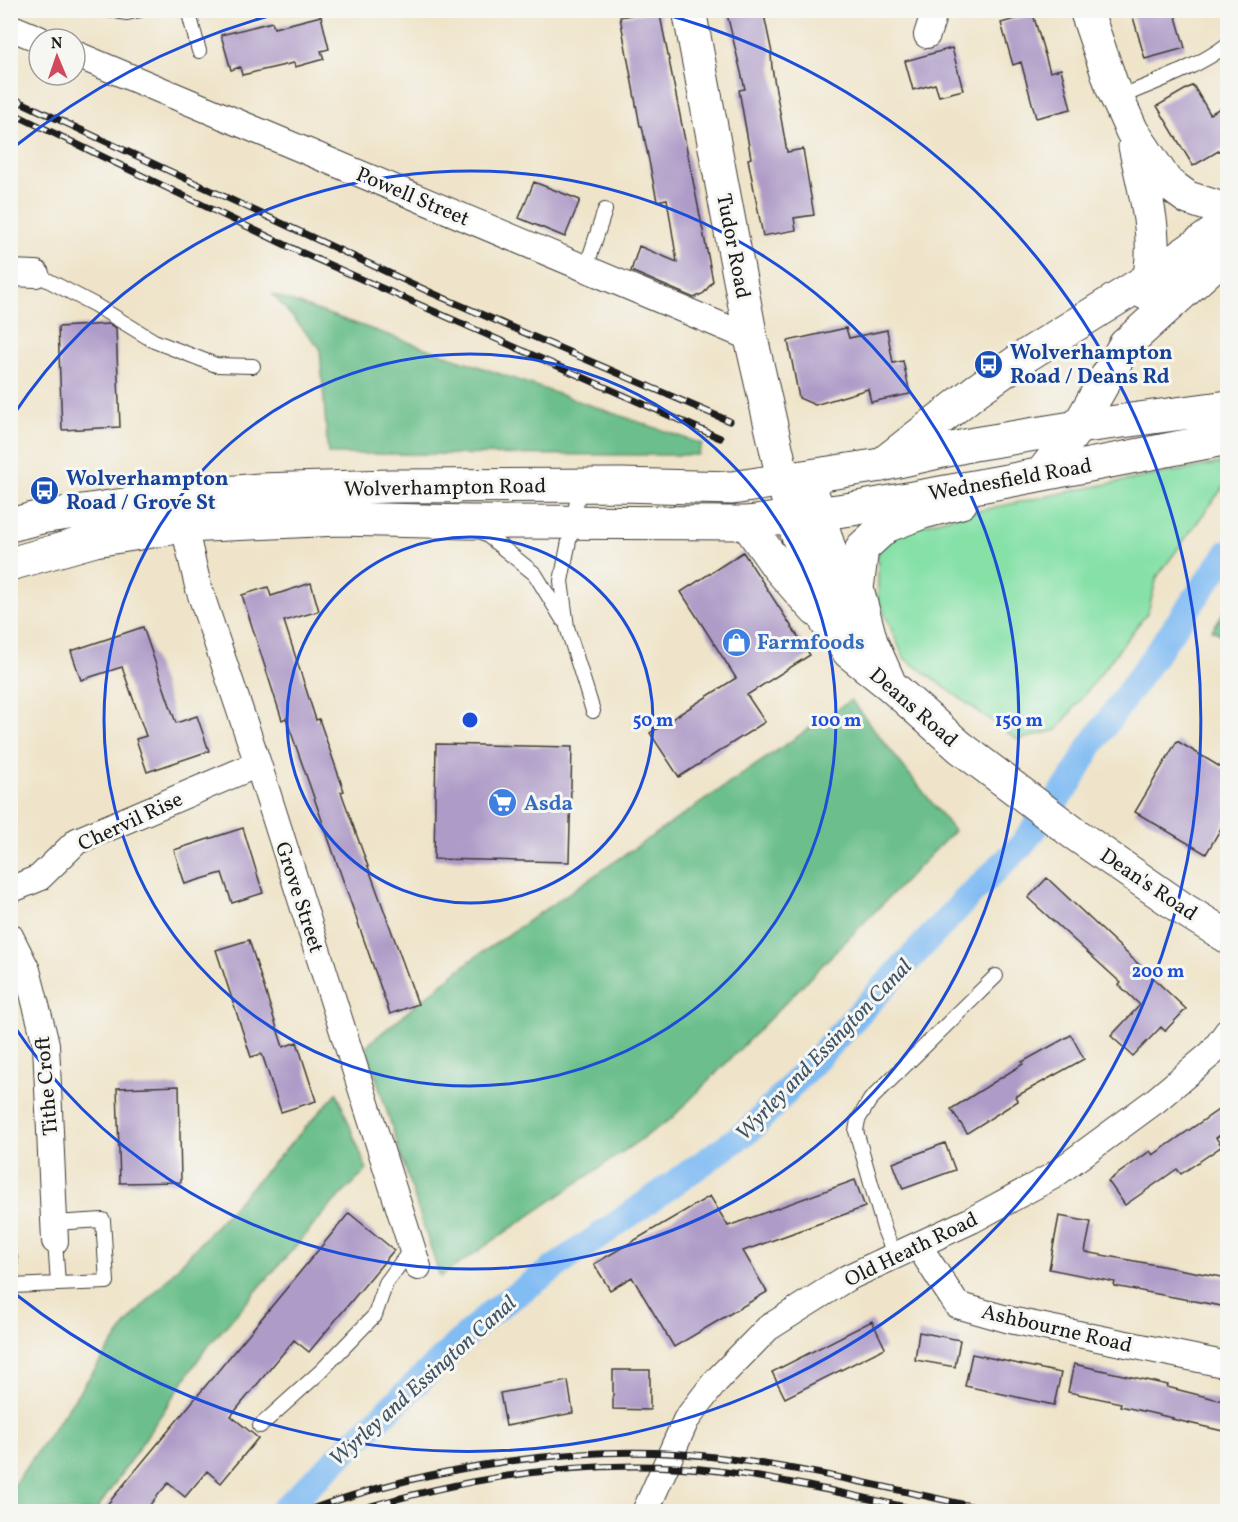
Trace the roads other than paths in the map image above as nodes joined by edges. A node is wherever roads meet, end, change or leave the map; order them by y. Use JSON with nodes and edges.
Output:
{"nodes":[{"id":1,"x":109,"y":10,"type":"edge"},
{"id":2,"x":140,"y":10,"type":"edge"},
{"id":3,"x":188,"y":10,"type":"edge"},
{"id":4,"x":689,"y":10,"type":"edge"},
{"id":5,"x":935,"y":10,"type":"edge"},
{"id":6,"x":1086,"y":10,"type":"edge"},
{"id":7,"x":10,"y":27,"type":"edge"},
{"id":8,"x":27,"y":34,"type":"edge"},
{"id":9,"x":927,"y":35,"type":"dead end"},
{"id":10,"x":1227,"y":44,"type":"edge"},
{"id":11,"x":199,"y":51,"type":"dead end"},
{"id":12,"x":87,"y":59,"type":"edge"},
{"id":13,"x":1117,"y":98,"type":"junction"},
{"id":14,"x":1132,"y":131,"type":"junction"},
{"id":15,"x":605,"y":210,"type":"dead end"},
{"id":16,"x":1227,"y":211,"type":"edge"},
{"id":17,"x":1227,"y":223,"type":"edge"},
{"id":18,"x":1227,"y":252,"type":"edge"},
{"id":19,"x":586,"y":268,"type":"junction"},
{"id":20,"x":10,"y":273,"type":"edge"},
{"id":21,"x":36,"y":274,"type":"joint"},
{"id":22,"x":1150,"y":278,"type":"junction"},
{"id":23,"x":1130,"y":331,"type":"junction"},
{"id":24,"x":751,"y":338,"type":"junction"},
{"id":25,"x":1027,"y":355,"type":"junction"},
{"id":26,"x":253,"y":366,"type":"dead end"},
{"id":27,"x":977,"y":390,"type":"junction"},
{"id":28,"x":1227,"y":407,"type":"edge"},
{"id":29,"x":1078,"y":427,"type":"junction"},
{"id":30,"x":1227,"y":438,"type":"edge"},
{"id":31,"x":974,"y":444,"type":"junction"},
{"id":32,"x":881,"y":465,"type":"junction"},
{"id":33,"x":1042,"y":473,"type":"junction"},
{"id":34,"x":785,"y":481,"type":"junction"},
{"id":35,"x":1007,"y":481,"type":"junction"},
{"id":36,"x":580,"y":486,"type":"junction"},
{"id":37,"x":182,"y":512,"type":"junction"},
{"id":38,"x":806,"y":516,"type":"junction"},
{"id":39,"x":470,"y":522,"type":"junction"},
{"id":40,"x":571,"y":523,"type":"junction"},
{"id":41,"x":747,"y":523,"type":"junction"},
{"id":42,"x":10,"y":525,"type":"edge"},
{"id":43,"x":10,"y":564,"type":"edge"},
{"id":44,"x":827,"y":623,"type":"junction"},
{"id":45,"x":567,"y":627,"type":"junction"},
{"id":46,"x":871,"y":642,"type":"junction"},
{"id":47,"x":890,"y":684,"type":"junction"},
{"id":48,"x":593,"y":711,"type":"dead end"},
{"id":49,"x":258,"y":764,"type":"junction"},
{"id":50,"x":1071,"y":830,"type":"joint"},
{"id":51,"x":10,"y":890,"type":"edge"},
{"id":52,"x":10,"y":936,"type":"edge"},
{"id":53,"x":1227,"y":937,"type":"edge"},
{"id":54,"x":996,"y":976,"type":"dead end"},
{"id":55,"x":1227,"y":1031,"type":"edge"},
{"id":56,"x":55,"y":1232,"type":"junction"},
{"id":57,"x":906,"y":1251,"type":"junction"},
{"id":58,"x":10,"y":1257,"type":"edge"},
{"id":59,"x":415,"y":1258,"type":"joint"},
{"id":60,"x":58,"y":1284,"type":"junction"},
{"id":61,"x":1227,"y":1365,"type":"edge"},
{"id":62,"x":260,"y":1426,"type":"dead end"},
{"id":63,"x":645,"y":1512,"type":"edge"}],
"edges":[{"from":1,"to":2,"type":"lane"},
{"from":3,"to":11,"type":"lane"},
{"from":4,"to":24,"type":"street","name":"Tudor Road"},
{"from":5,"to":9,"type":"street"},
{"from":6,"to":13,"type":"street"},
{"from":7,"to":8,"type":"street"},
{"from":10,"to":13,"type":"lane"},
{"from":12,"to":19,"type":"street","name":"Powell Street"},
{"from":13,"to":14,"type":"street"},
{"from":14,"to":16,"type":"street"},
{"from":14,"to":22,"type":"street"},
{"from":15,"to":19,"type":"lane"},
{"from":17,"to":22,"type":"street","name":"Wolverhampton Road"},
{"from":18,"to":23,"type":"street"},
{"from":19,"to":24,"type":"street","name":"Powell Street"},
{"from":20,"to":21,"type":"street"},
{"from":21,"to":26,"type":"lane"},
{"from":22,"to":23,"type":"street"},
{"from":22,"to":25,"type":"street","name":"Wolverhampton Road"},
{"from":23,"to":25,"type":"street"},
{"from":23,"to":29,"type":"street"},
{"from":24,"to":34,"type":"street","name":"Tudor Road"},
{"from":25,"to":27,"type":"street","name":"Wolverhampton Road"},
{"from":27,"to":31,"type":"street"},
{"from":27,"to":32,"type":"street","name":"Wolverhampton Road"},
{"from":28,"to":29,"type":"street","name":"Wednesfield Road"},
{"from":29,"to":31,"type":"street","name":"Wolverhampton Road"},
{"from":29,"to":33,"type":"street"},
{"from":30,"to":33,"type":"street","name":"Wednesfield Road"},
{"from":31,"to":32,"type":"street","name":"Wolverhampton Road"},
{"from":32,"to":34,"type":"street","name":"Wolverhampton Road"},
{"from":33,"to":35,"type":"street","name":"Wednesfield Road"},
{"from":34,"to":36,"type":"street","name":"Wolverhampton Road"},
{"from":34,"to":38,"type":"street"},
{"from":35,"to":38,"type":"street","name":"Wednesfield Road"},
{"from":35,"to":46,"type":"street"},
{"from":36,"to":37,"type":"street","name":"Wolverhampton Road"},
{"from":36,"to":40,"type":"lane"},
{"from":37,"to":39,"type":"street","name":"Wolverhampton Road"},
{"from":37,"to":42,"type":"street","name":"Wolverhampton Road"},
{"from":37,"to":43,"type":"street","name":"Wolverhampton Road"},
{"from":37,"to":49,"type":"street","name":"Grove Street"},
{"from":38,"to":41,"type":"street","name":"Wolverhampton Road"},
{"from":38,"to":44,"type":"street","name":"Deans Road"},
{"from":38,"to":46,"type":"street"},
{"from":39,"to":40,"type":"street","name":"Wolverhampton Road"},
{"from":39,"to":45,"type":"lane"},
{"from":40,"to":41,"type":"street","name":"Wolverhampton Road"},
{"from":40,"to":45,"type":"lane"},
{"from":41,"to":44,"type":"street"},
{"from":44,"to":47,"type":"street","name":"Deans Road"},
{"from":45,"to":48,"type":"lane"},
{"from":46,"to":47,"type":"street"},
{"from":47,"to":50,"type":"street","name":"Deans Road"},
{"from":49,"to":51,"type":"street","name":"Chervil Rise"},
{"from":49,"to":59,"type":"street","name":"Grove Street"},
{"from":50,"to":53,"type":"street","name":"Dean's Road"},
{"from":52,"to":56,"type":"street","name":"Tithe Croft"},
{"from":54,"to":57,"type":"lane"},
{"from":55,"to":57,"type":"street","name":"Old Heath Road"},
{"from":56,"to":60,"type":"lane"},
{"from":56,"to":60,"type":"lane"},
{"from":57,"to":61,"type":"street","name":"Ashbourne Road"},
{"from":57,"to":63,"type":"street","name":"Old Heath Road"},
{"from":58,"to":60,"type":"lane"},
{"from":59,"to":62,"type":"lane"}]}
